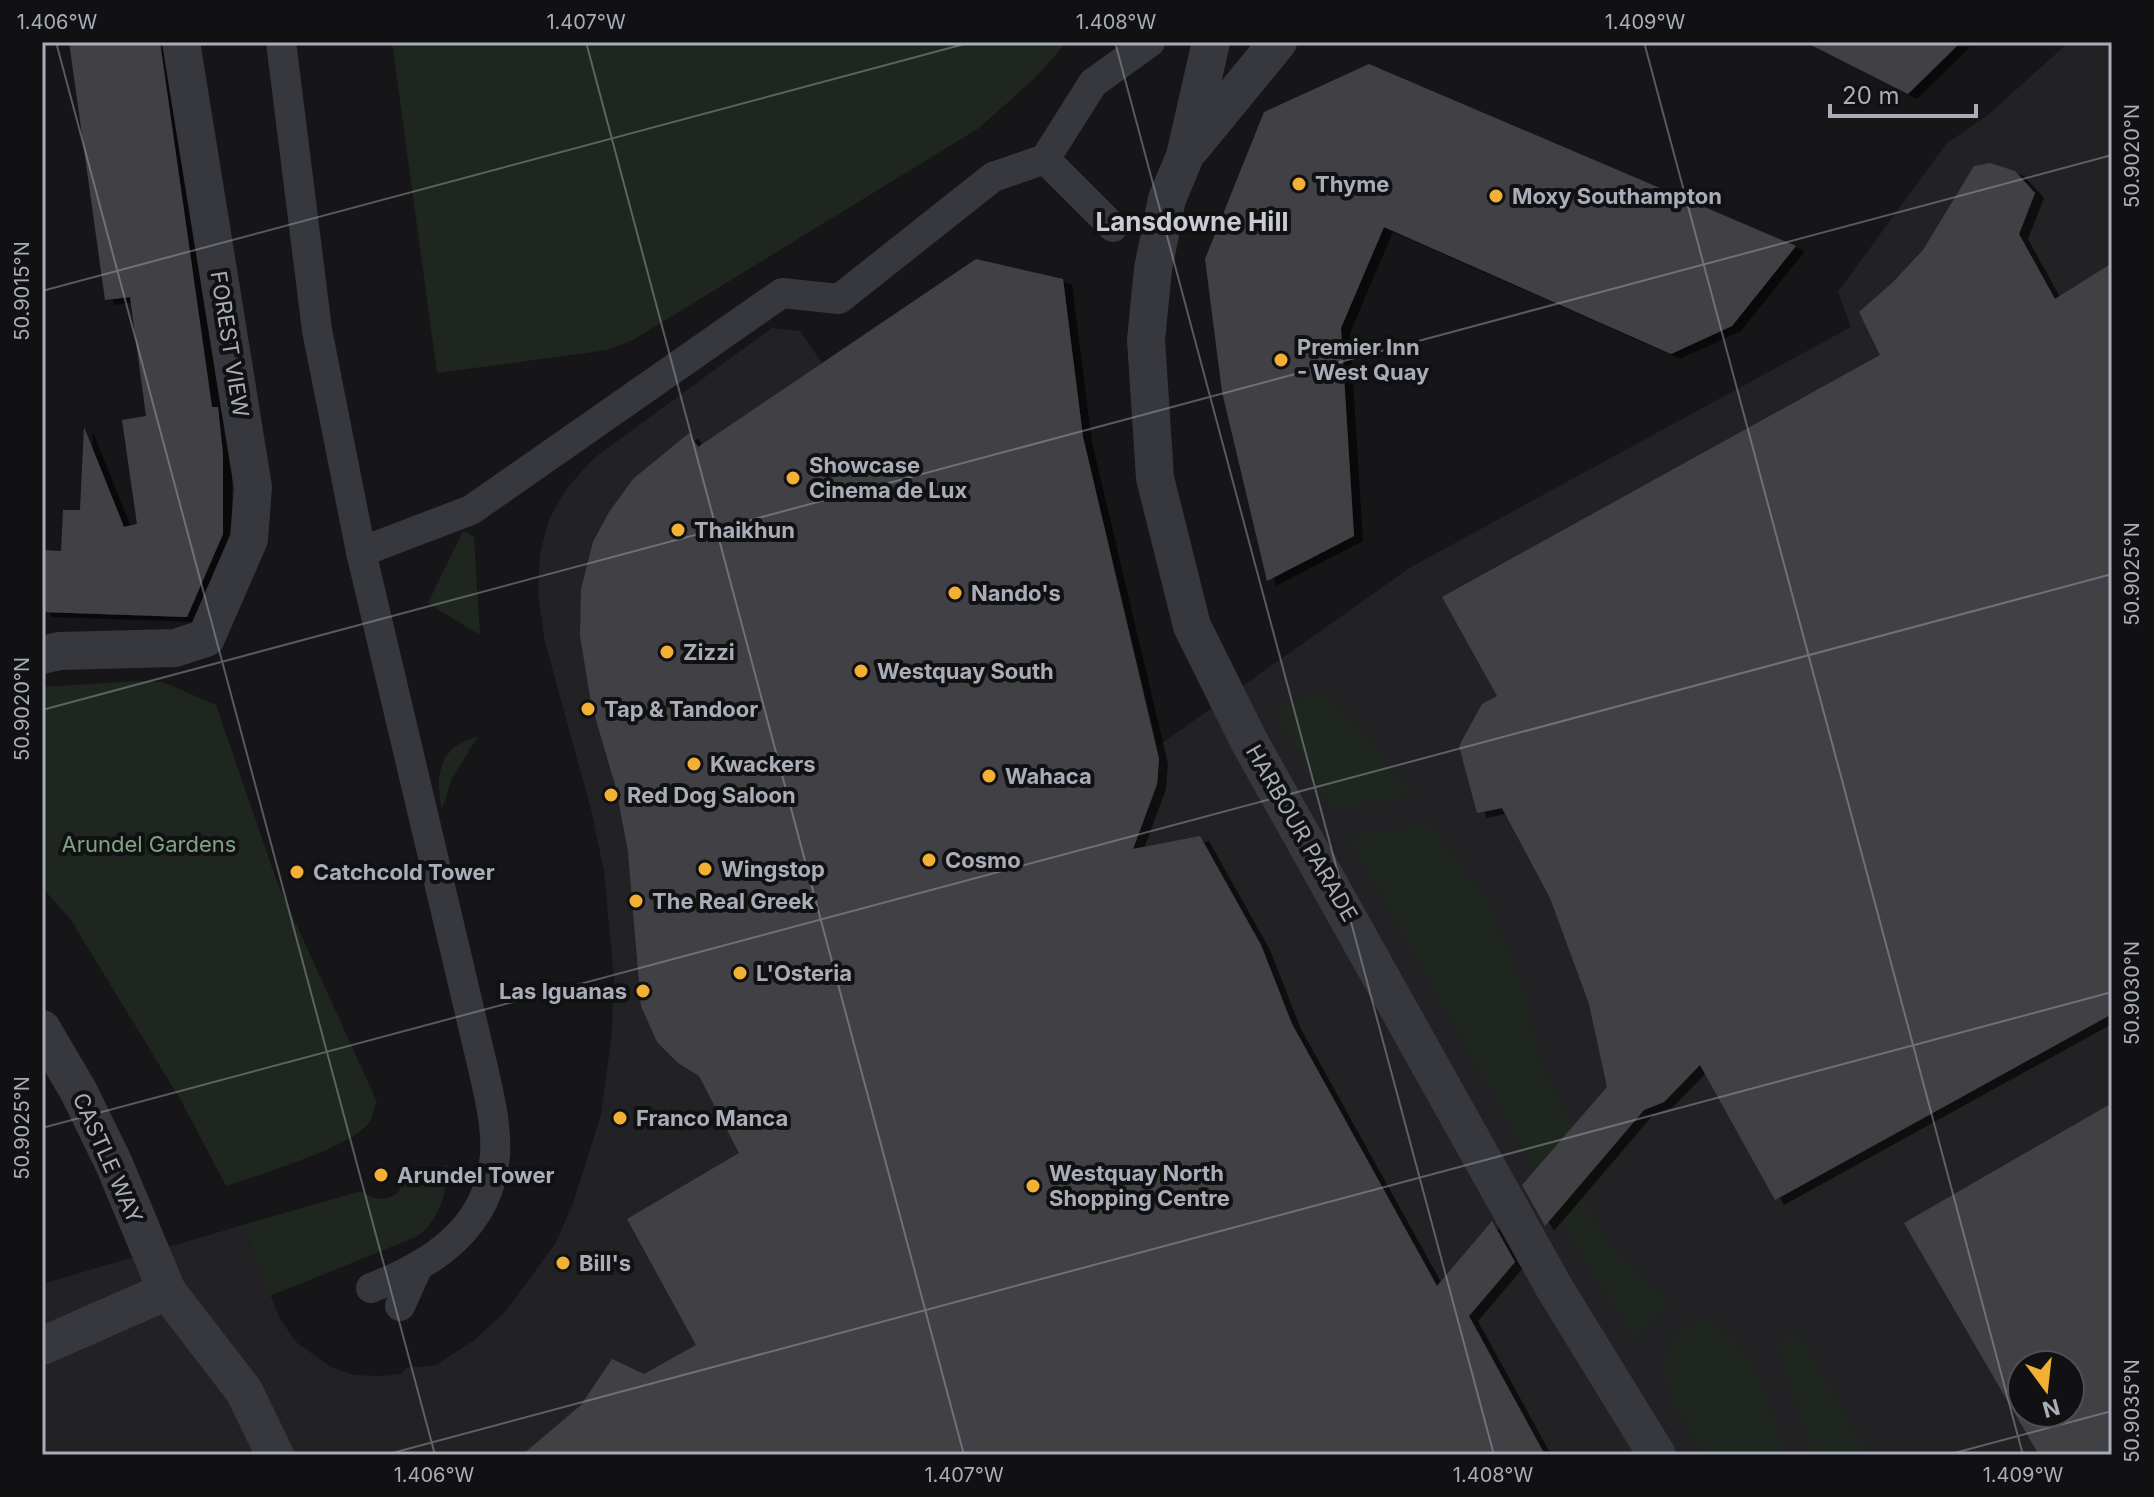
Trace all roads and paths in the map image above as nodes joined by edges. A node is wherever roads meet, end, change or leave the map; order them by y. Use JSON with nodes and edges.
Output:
{"nodes":[{"id":1,"x":181,"y":42,"type":"edge"},
{"id":2,"x":281,"y":42,"type":"edge"},
{"id":3,"x":1150,"y":42,"type":"edge"},
{"id":4,"x":1211,"y":42,"type":"edge"},
{"id":5,"x":1278,"y":42,"type":"edge"},
{"id":6,"x":1185,"y":156,"type":"junction"},
{"id":7,"x":1045,"y":159,"type":"junction"},
{"id":8,"x":1113,"y":227,"type":"dead end"},
{"id":9,"x":361,"y":552,"type":"junction"},
{"id":10,"x":42,"y":655,"type":"edge"},
{"id":11,"x":42,"y":1029,"type":"edge"},
{"id":12,"x":416,"y":1271,"type":"junction"},
{"id":13,"x":371,"y":1288,"type":"dead end"},
{"id":14,"x":167,"y":1291,"type":"junction"},
{"id":15,"x":400,"y":1306,"type":"dead end"},
{"id":16,"x":42,"y":1346,"type":"edge"},
{"id":17,"x":275,"y":1455,"type":"edge"},
{"id":18,"x":1657,"y":1455,"type":"edge"}],
"edges":[{"from":1,"to":10,"type":"street","name":"FOREST VIEW"},
{"from":2,"to":9,"type":"street"},
{"from":3,"to":7,"type":"street"},
{"from":4,"to":6,"type":"street","name":"HARBOUR PARADE"},
{"from":5,"to":6,"type":"street","name":"HARBOUR PARADE"},
{"from":6,"to":18,"type":"street","name":"HARBOUR PARADE"},
{"from":7,"to":8,"type":"street"},
{"from":7,"to":9,"type":"street"},
{"from":9,"to":12,"type":"street"},
{"from":11,"to":14,"type":"street","name":"CASTLE WAY"},
{"from":12,"to":13,"type":"street"},
{"from":12,"to":15,"type":"street"},
{"from":14,"to":16,"type":"street"},
{"from":14,"to":17,"type":"street","name":"CASTLE WAY"}]}
